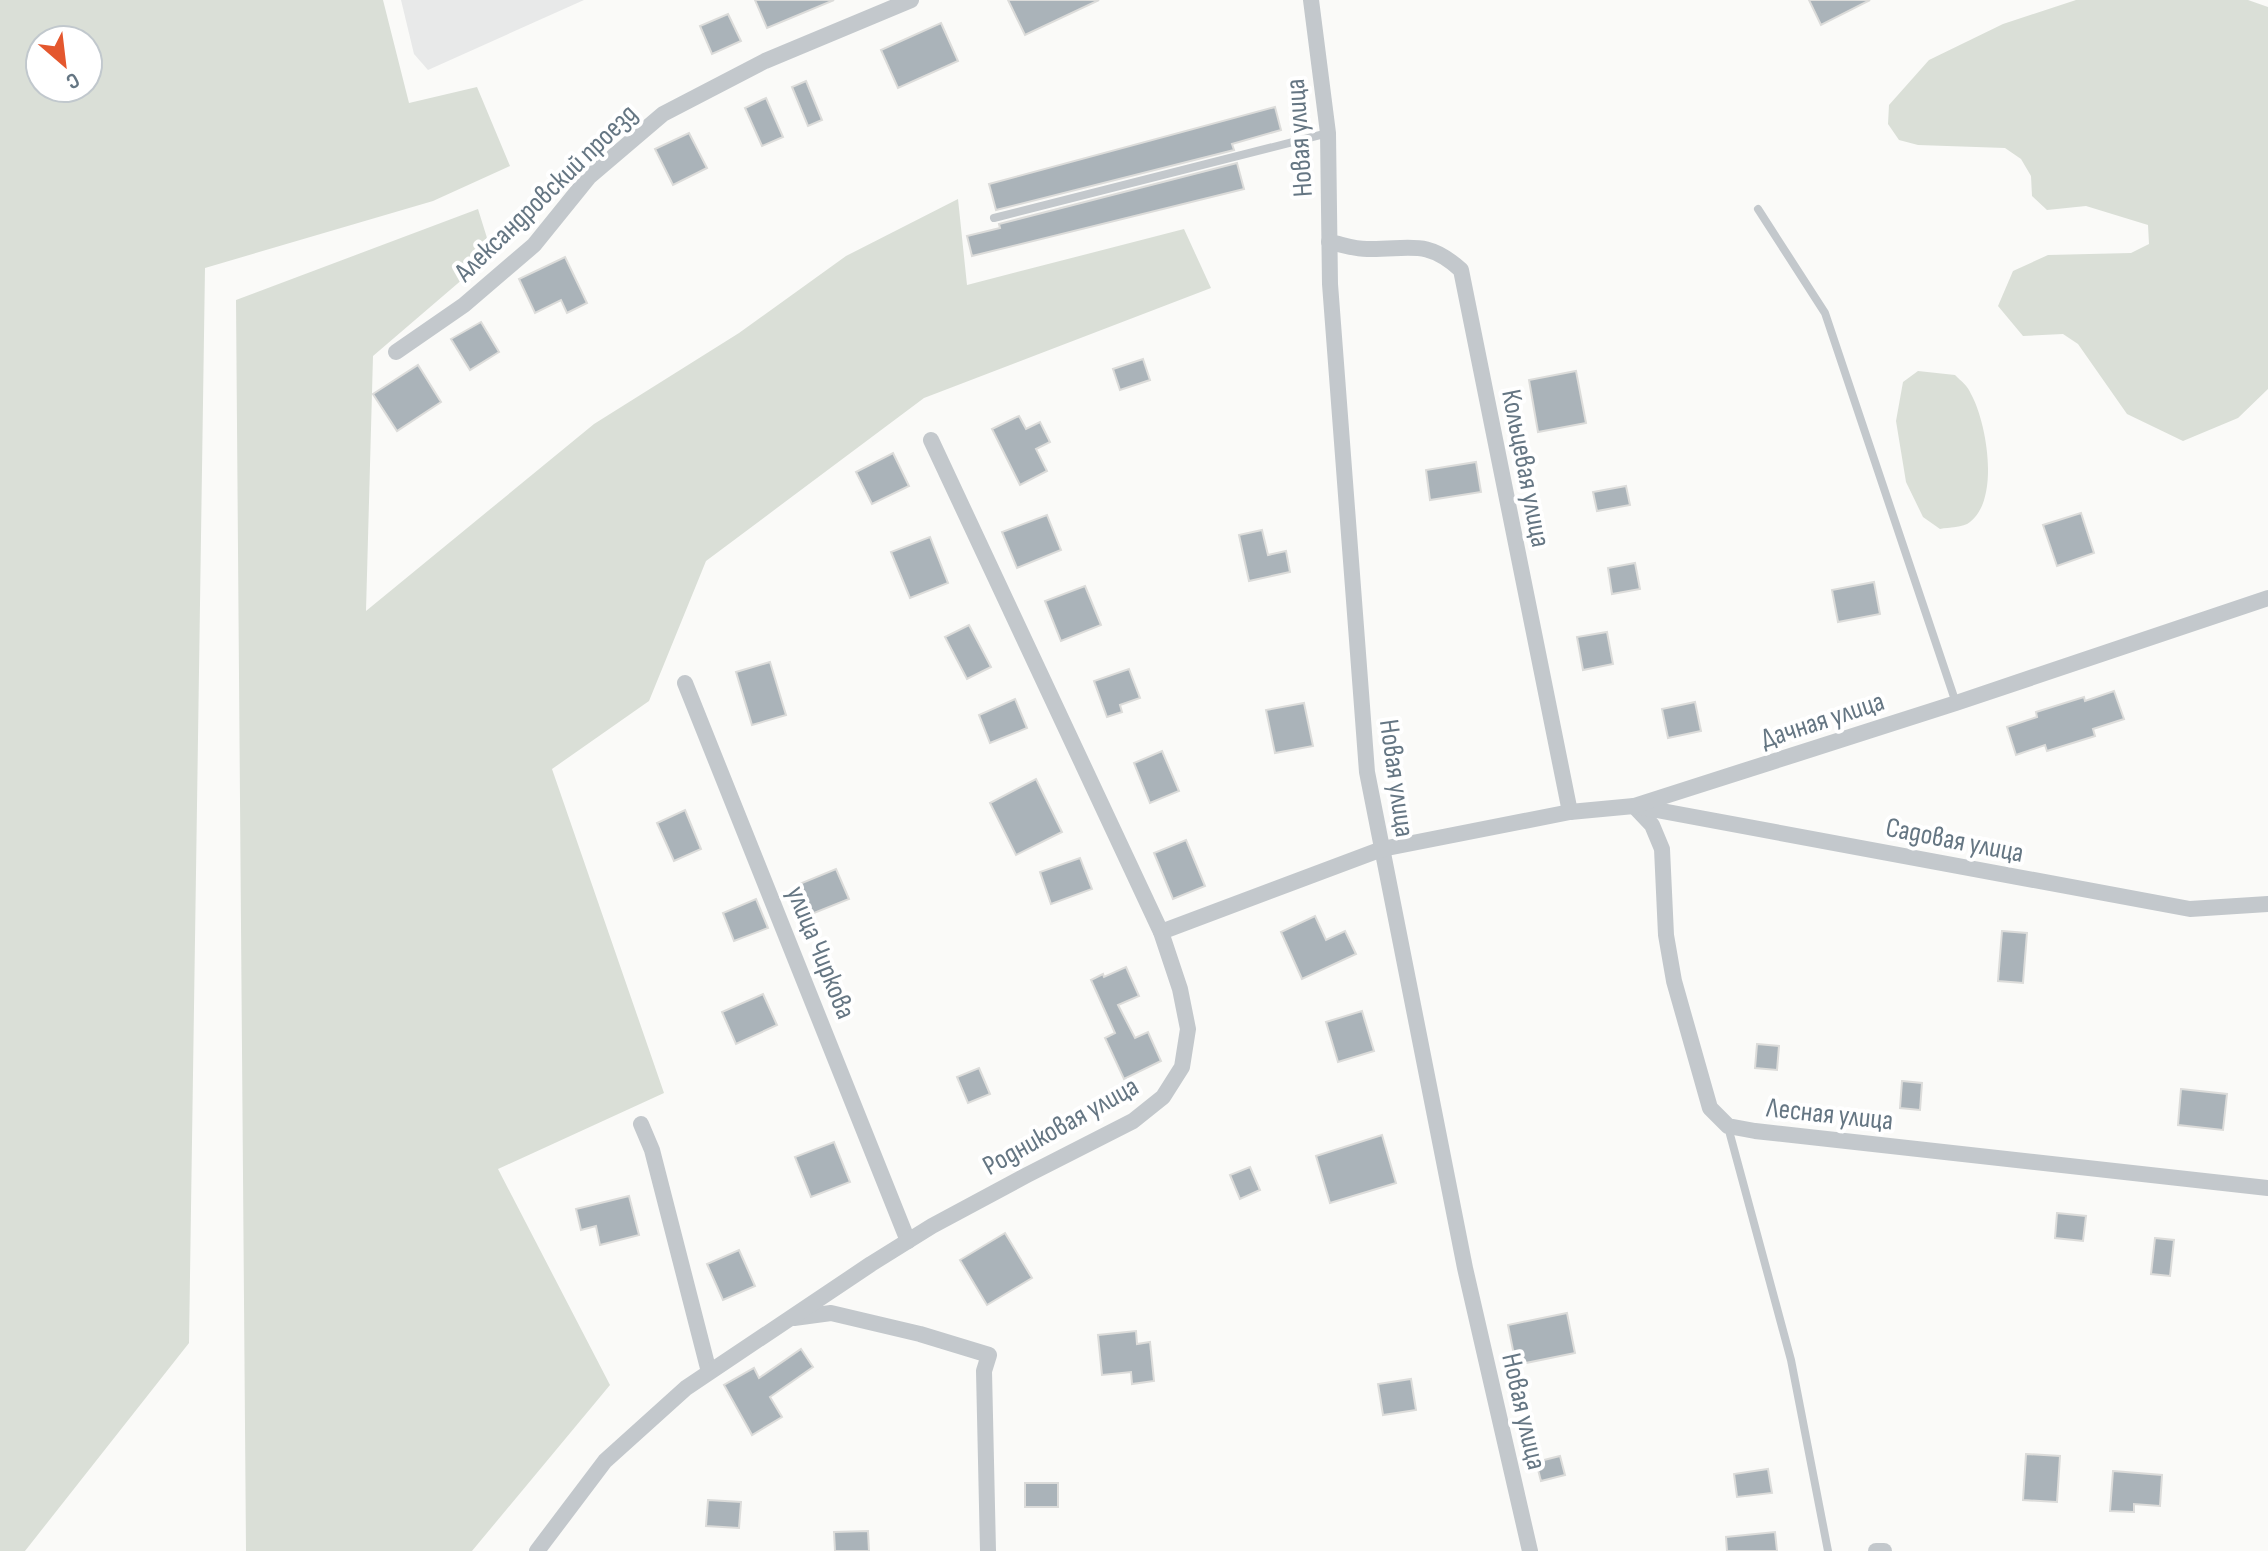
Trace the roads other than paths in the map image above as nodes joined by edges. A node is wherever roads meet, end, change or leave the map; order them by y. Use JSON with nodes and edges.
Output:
{"nodes":[{"id":1,"x":911,"y":0,"type":"edge"},
{"id":2,"x":1311,"y":0,"type":"edge"},
{"id":3,"x":1328,"y":133,"type":"junction"},
{"id":4,"x":1758,"y":209,"type":"dead end"},
{"id":5,"x":994,"y":218,"type":"dead end"},
{"id":6,"x":1329,"y":242,"type":"junction"},
{"id":7,"x":396,"y":352,"type":"dead end"},
{"id":8,"x":931,"y":440,"type":"dead end"},
{"id":9,"x":2268,"y":598,"type":"edge"},
{"id":10,"x":685,"y":683,"type":"dead end"},
{"id":11,"x":1956,"y":703,"type":"junction"},
{"id":12,"x":1634,"y":806,"type":"junction"},
{"id":13,"x":1570,"y":812,"type":"junction"},
{"id":14,"x":1382,"y":849,"type":"junction"},
{"id":15,"x":2268,"y":904,"type":"edge"},
{"id":16,"x":1161,"y":932,"type":"junction"},
{"id":17,"x":641,"y":1124,"type":"dead end"},
{"id":18,"x":1728,"y":1126,"type":"junction"},
{"id":19,"x":2268,"y":1188,"type":"edge"},
{"id":20,"x":908,"y":1241,"type":"junction"},
{"id":21,"x":789,"y":1319,"type":"junction"},
{"id":22,"x":709,"y":1372,"type":"junction"},
{"id":23,"x":537,"y":1551,"type":"edge"},
{"id":24,"x":988,"y":1551,"type":"edge"},
{"id":25,"x":1530,"y":1551,"type":"edge"},
{"id":26,"x":1828,"y":1551,"type":"edge"},
{"id":27,"x":1876,"y":1551,"type":"edge"},
{"id":28,"x":1884,"y":1551,"type":"edge"}],
"edges":[{"from":1,"to":7,"type":"street","name":"Александровский проезд"},
{"from":2,"to":3,"type":"street","name":"Новая улица"},
{"from":3,"to":5,"type":"lane"},
{"from":3,"to":6,"type":"street","name":"Новая улица"},
{"from":4,"to":11,"type":"lane"},
{"from":6,"to":13,"type":"street","name":"Кольцевая улица"},
{"from":6,"to":14,"type":"street","name":"Новая улица"},
{"from":8,"to":16,"type":"street","name":"Родниковая улица"},
{"from":9,"to":11,"type":"street","name":"Дачная улица"},
{"from":10,"to":20,"type":"street","name":"улица Чиркова"},
{"from":11,"to":12,"type":"street","name":"Дачная улица"},
{"from":12,"to":13,"type":"street","name":"Дачная улица"},
{"from":12,"to":15,"type":"street","name":"Садовая улица"},
{"from":12,"to":18,"type":"street","name":"Лесная улица"},
{"from":13,"to":14,"type":"street","name":"Дачная улица"},
{"from":14,"to":16,"type":"street","name":"Дачная улица"},
{"from":14,"to":25,"type":"street","name":"Новая улица"},
{"from":16,"to":20,"type":"street","name":"Родниковая улица"},
{"from":17,"to":22,"type":"street"},
{"from":18,"to":19,"type":"street","name":"Лесная улица"},
{"from":18,"to":26,"type":"lane"},
{"from":20,"to":21,"type":"street","name":"Родниковая улица"},
{"from":21,"to":22,"type":"street","name":"Родниковая улица"},
{"from":21,"to":24,"type":"street"},
{"from":22,"to":23,"type":"street","name":"Родниковая улица"},
{"from":27,"to":28,"type":"street"}]}
